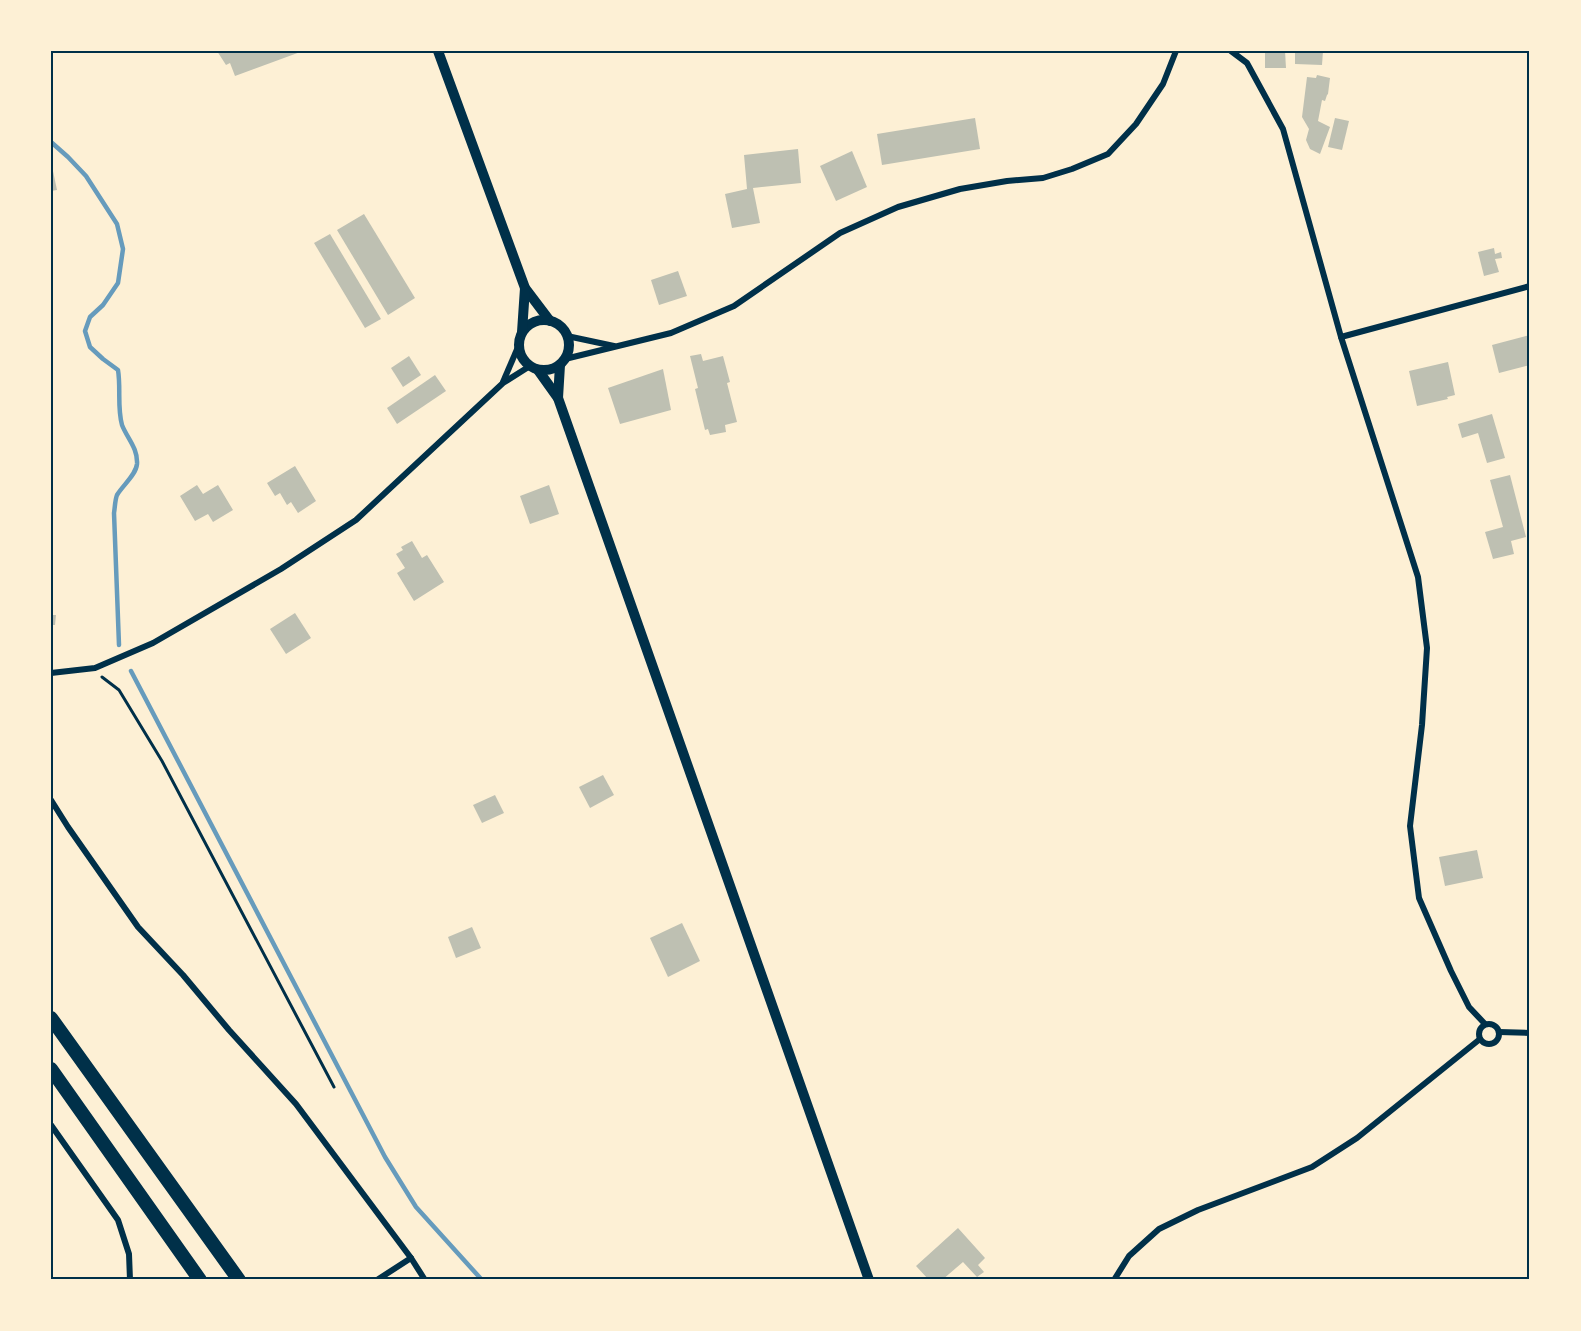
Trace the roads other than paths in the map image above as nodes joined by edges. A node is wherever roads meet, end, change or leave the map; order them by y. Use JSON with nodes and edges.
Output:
{"nodes":[{"id":1,"x":438,"y":51,"type":"edge"},
{"id":2,"x":1176,"y":51,"type":"edge"},
{"id":3,"x":1231,"y":51,"type":"edge"},
{"id":4,"x":1530,"y":286,"type":"edge"},
{"id":5,"x":525,"y":288,"type":"junction"},
{"id":6,"x":550,"y":321,"type":"junction"},
{"id":7,"x":522,"y":332,"type":"junction"},
{"id":8,"x":567,"y":336,"type":"junction"},
{"id":9,"x":1341,"y":337,"type":"junction"},
{"id":10,"x":617,"y":346,"type":"junction"},
{"id":11,"x":518,"y":347,"type":"junction"},
{"id":12,"x":563,"y":362,"type":"junction"},
{"id":13,"x":534,"y":368,"type":"junction"},
{"id":14,"x":502,"y":383,"type":"junction"},
{"id":15,"x":558,"y":398,"type":"junction"},
{"id":16,"x":51,"y":673,"type":"edge"},
{"id":17,"x":51,"y":800,"type":"edge"},
{"id":18,"x":51,"y":1018,"type":"edge"},
{"id":19,"x":1485,"y":1024,"type":"junction"},
{"id":20,"x":1499,"y":1032,"type":"junction"},
{"id":21,"x":1530,"y":1033,"type":"edge"},
{"id":22,"x":1480,"y":1040,"type":"junction"},
{"id":23,"x":51,"y":1069,"type":"edge"},
{"id":24,"x":51,"y":1125,"type":"edge"},
{"id":25,"x":411,"y":1258,"type":"junction"},
{"id":26,"x":130,"y":1280,"type":"edge"},
{"id":27,"x":200,"y":1280,"type":"edge"},
{"id":28,"x":239,"y":1280,"type":"edge"},
{"id":29,"x":377,"y":1280,"type":"edge"},
{"id":30,"x":425,"y":1280,"type":"edge"},
{"id":31,"x":868,"y":1280,"type":"edge"},
{"id":32,"x":1114,"y":1280,"type":"edge"}],
"edges":[{"from":1,"to":5,"type":"main road"},
{"from":2,"to":10,"type":"street"},
{"from":3,"to":9,"type":"street"},
{"from":4,"to":9,"type":"street"},
{"from":5,"to":6,"type":"main road"},
{"from":5,"to":7,"type":"main road"},
{"from":6,"to":7,"type":"main road"},
{"from":6,"to":8,"type":"main road"},
{"from":7,"to":11,"type":"main road"},
{"from":8,"to":10,"type":"street"},
{"from":8,"to":12,"type":"main road"},
{"from":9,"to":19,"type":"street"},
{"from":10,"to":12,"type":"street"},
{"from":11,"to":13,"type":"main road"},
{"from":11,"to":14,"type":"street"},
{"from":12,"to":13,"type":"main road"},
{"from":12,"to":15,"type":"main road"},
{"from":13,"to":14,"type":"street"},
{"from":13,"to":15,"type":"main road"},
{"from":14,"to":16,"type":"street"},
{"from":15,"to":31,"type":"main road"},
{"from":17,"to":25,"type":"street"},
{"from":18,"to":28,"type":"highway"},
{"from":19,"to":20,"type":"street"},
{"from":19,"to":22,"type":"street"},
{"from":20,"to":21,"type":"street"},
{"from":20,"to":22,"type":"street"},
{"from":22,"to":32,"type":"street"},
{"from":23,"to":27,"type":"highway"},
{"from":24,"to":26,"type":"street"},
{"from":25,"to":29,"type":"street"},
{"from":25,"to":30,"type":"street"}]}
